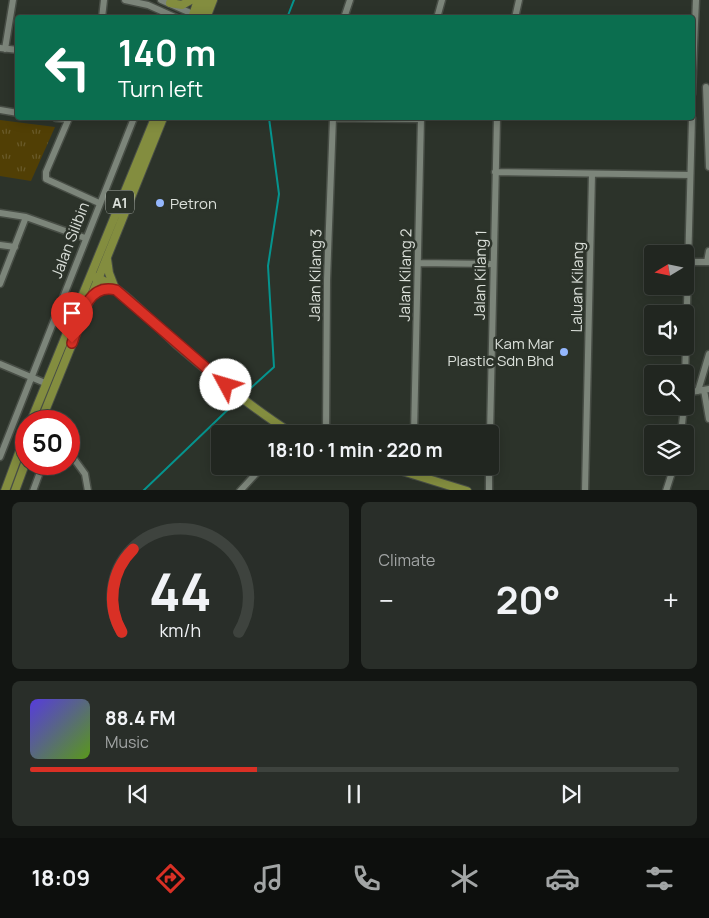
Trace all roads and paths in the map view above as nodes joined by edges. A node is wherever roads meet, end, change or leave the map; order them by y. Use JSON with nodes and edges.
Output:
{"nodes":[{"id":1,"x":13,"y":0,"type":"edge"},
{"id":2,"x":104,"y":0,"type":"edge"},
{"id":3,"x":125,"y":0,"type":"edge"},
{"id":4,"x":161,"y":0,"type":"edge"},
{"id":5,"x":192,"y":0,"type":"edge"},
{"id":6,"x":198,"y":0,"type":"edge"},
{"id":7,"x":206,"y":0,"type":"edge"},
{"id":8,"x":213,"y":0,"type":"edge"},
{"id":9,"x":350,"y":0,"type":"edge"},
{"id":10,"x":442,"y":0,"type":"edge"},
{"id":11,"x":520,"y":0,"type":"edge"},
{"id":12,"x":696,"y":0,"type":"edge"},
{"id":13,"x":170,"y":3,"type":"junction"},
{"id":14,"x":179,"y":7,"type":"junction"},
{"id":15,"x":102,"y":15,"type":"edge"},
{"id":16,"x":171,"y":15,"type":"edge"},
{"id":17,"x":177,"y":15,"type":"edge"},
{"id":18,"x":192,"y":15,"type":"edge"},
{"id":19,"x":195,"y":15,"type":"edge"},
{"id":20,"x":196,"y":15,"type":"edge"},
{"id":21,"x":207,"y":15,"type":"edge"},
{"id":22,"x":345,"y":15,"type":"edge"},
{"id":23,"x":437,"y":15,"type":"edge"},
{"id":24,"x":516,"y":15,"type":"edge"},
{"id":25,"x":695,"y":29,"type":"edge"},
{"id":26,"x":2,"y":48,"type":"edge"},
{"id":27,"x":15,"y":50,"type":"edge"},
{"id":28,"x":707,"y":87,"type":"edge"},
{"id":29,"x":0,"y":110,"type":"edge"},
{"id":30,"x":15,"y":112,"type":"edge"},
{"id":31,"x":68,"y":120,"type":"edge"},
{"id":32,"x":133,"y":120,"type":"edge"},
{"id":33,"x":154,"y":120,"type":"edge"},
{"id":34,"x":161,"y":120,"type":"edge"},
{"id":35,"x":333,"y":120,"type":"edge"},
{"id":36,"x":421,"y":120,"type":"edge"},
{"id":37,"x":497,"y":120,"type":"edge"},
{"id":38,"x":692,"y":120,"type":"edge"},
{"id":39,"x":709,"y":167,"type":"edge"},
{"id":40,"x":495,"y":172,"type":"junction"},
{"id":41,"x":592,"y":174,"type":"junction"},
{"id":42,"x":690,"y":175,"type":"junction"},
{"id":43,"x":98,"y":204,"type":"junction"},
{"id":44,"x":0,"y":213,"type":"edge"},
{"id":45,"x":26,"y":217,"type":"junction"},
{"id":46,"x":85,"y":238,"type":"junction"},
{"id":47,"x":0,"y":245,"type":"edge"},
{"id":48,"x":688,"y":245,"type":"edge"},
{"id":49,"x":15,"y":246,"type":"junction"},
{"id":50,"x":709,"y":251,"type":"edge"},
{"id":51,"x":107,"y":256,"type":"junction"},
{"id":52,"x":694,"y":262,"type":"edge"},
{"id":53,"x":708,"y":262,"type":"edge"},
{"id":54,"x":418,"y":263,"type":"junction"},
{"id":55,"x":492,"y":264,"type":"junction"},
{"id":56,"x":99,"y":278,"type":"junction"},
{"id":57,"x":0,"y":284,"type":"edge"},
{"id":58,"x":85,"y":286,"type":"junction"},
{"id":59,"x":116,"y":290,"type":"junction"},
{"id":60,"x":686,"y":295,"type":"edge"},
{"id":61,"x":90,"y":296,"type":"junction"},
{"id":62,"x":709,"y":354,"type":"edge"},
{"id":63,"x":0,"y":364,"type":"edge"},
{"id":64,"x":685,"y":365,"type":"edge"},
{"id":65,"x":60,"y":373,"type":"junction"},
{"id":66,"x":32,"y":376,"type":"junction"},
{"id":67,"x":45,"y":383,"type":"junction"},
{"id":68,"x":704,"y":390,"type":"edge"},
{"id":69,"x":35,"y":410,"type":"edge"},
{"id":70,"x":42,"y":410,"type":"edge"},
{"id":71,"x":45,"y":410,"type":"edge"},
{"id":72,"x":709,"y":418,"type":"edge"},
{"id":73,"x":280,"y":425,"type":"edge"},
{"id":74,"x":326,"y":425,"type":"edge"},
{"id":75,"x":414,"y":425,"type":"edge"},
{"id":76,"x":490,"y":425,"type":"edge"},
{"id":77,"x":0,"y":457,"type":"edge"},
{"id":78,"x":15,"y":465,"type":"edge"},
{"id":79,"x":80,"y":467,"type":"edge"},
{"id":80,"x":21,"y":475,"type":"edge"},
{"id":81,"x":39,"y":475,"type":"edge"},
{"id":82,"x":254,"y":475,"type":"edge"},
{"id":83,"x":413,"y":475,"type":"edge"},
{"id":84,"x":489,"y":475,"type":"edge"},
{"id":85,"x":671,"y":475,"type":"edge"},
{"id":86,"x":5,"y":490,"type":"edge"},
{"id":87,"x":16,"y":490,"type":"edge"},
{"id":88,"x":33,"y":490,"type":"edge"},
{"id":89,"x":88,"y":490,"type":"edge"},
{"id":90,"x":240,"y":490,"type":"edge"},
{"id":91,"x":467,"y":490,"type":"edge"},
{"id":92,"x":489,"y":490,"type":"edge"},
{"id":93,"x":585,"y":490,"type":"edge"},
{"id":94,"x":666,"y":490,"type":"edge"}],
"edges":[{"from":1,"to":26,"type":"street"},
{"from":2,"to":15,"type":"street"},
{"from":3,"to":16,"type":"street"},
{"from":4,"to":13,"type":"street"},
{"from":5,"to":13,"type":"main road"},
{"from":6,"to":19,"type":"main road"},
{"from":7,"to":20,"type":"main road"},
{"from":8,"to":21,"type":"main road"},
{"from":9,"to":22,"type":"street"},
{"from":10,"to":23,"type":"street"},
{"from":11,"to":24,"type":"street"},
{"from":12,"to":25,"type":"street"},
{"from":13,"to":14,"type":"street"},
{"from":14,"to":17,"type":"street"},
{"from":14,"to":18,"type":"street"},
{"from":26,"to":27,"type":"street"},
{"from":28,"to":39,"type":"street"},
{"from":29,"to":30,"type":"street"},
{"from":31,"to":43,"type":"street"},
{"from":32,"to":43,"type":"street","name":"Jalan Silibin"},
{"from":33,"to":58,"type":"main road","name":"Jalan Silibin","number":"A1"},
{"from":34,"to":51,"type":"main road","number":"A1"},
{"from":35,"to":74,"type":"street","name":"Jalan Kilang 3"},
{"from":36,"to":54,"type":"street","name":"Jalan Kilang 2"},
{"from":37,"to":40,"type":"street","name":"Jalan Kilang 1"},
{"from":38,"to":42,"type":"street"},
{"from":40,"to":41,"type":"street"},
{"from":40,"to":55,"type":"street","name":"Jalan Kilang 1"},
{"from":41,"to":42,"type":"street"},
{"from":41,"to":93,"type":"street","name":"Laluan Kilang"},
{"from":42,"to":48,"type":"street"},
{"from":43,"to":46,"type":"street","name":"Jalan Silibin"},
{"from":44,"to":45,"type":"street"},
{"from":45,"to":46,"type":"street"},
{"from":45,"to":49,"type":"street"},
{"from":46,"to":66,"type":"street","name":"Jalan Silibin"},
{"from":47,"to":49,"type":"street"},
{"from":49,"to":57,"type":"street"},
{"from":50,"to":53,"type":"street"},
{"from":51,"to":56,"type":"main road","number":"A1"},
{"from":51,"to":59,"type":"main road"},
{"from":52,"to":53,"type":"street"},
{"from":54,"to":55,"type":"street"},
{"from":54,"to":75,"type":"street","name":"Jalan Kilang 2"},
{"from":55,"to":76,"type":"street","name":"Jalan Kilang 1"},
{"from":56,"to":58,"type":"main road"},
{"from":56,"to":59,"type":"main road"},
{"from":56,"to":61,"type":"main road","number":"A1"},
{"from":58,"to":67,"type":"main road","name":"Jalan Silibin","number":"A1"},
{"from":59,"to":61,"type":"main road"},
{"from":59,"to":73,"type":"main road"},
{"from":60,"to":64,"type":"street"},
{"from":61,"to":65,"type":"main road","number":"A1"},
{"from":62,"to":68,"type":"street"},
{"from":63,"to":66,"type":"street"},
{"from":65,"to":67,"type":"main road"},
{"from":65,"to":71,"type":"main road","number":"A1"},
{"from":66,"to":67,"type":"street"},
{"from":66,"to":77,"type":"street","name":"Jalan Silibin"},
{"from":67,"to":69,"type":"main road","name":"Jalan Silibin","number":"A1"},
{"from":67,"to":70,"type":"main road"},
{"from":68,"to":72,"type":"street"},
{"from":78,"to":86,"type":"main road"},
{"from":79,"to":89,"type":"street"},
{"from":80,"to":87,"type":"main road"},
{"from":81,"to":88,"type":"street"},
{"from":82,"to":90,"type":"street"},
{"from":83,"to":91,"type":"main road"},
{"from":84,"to":92,"type":"street"},
{"from":85,"to":94,"type":"street"}]}
